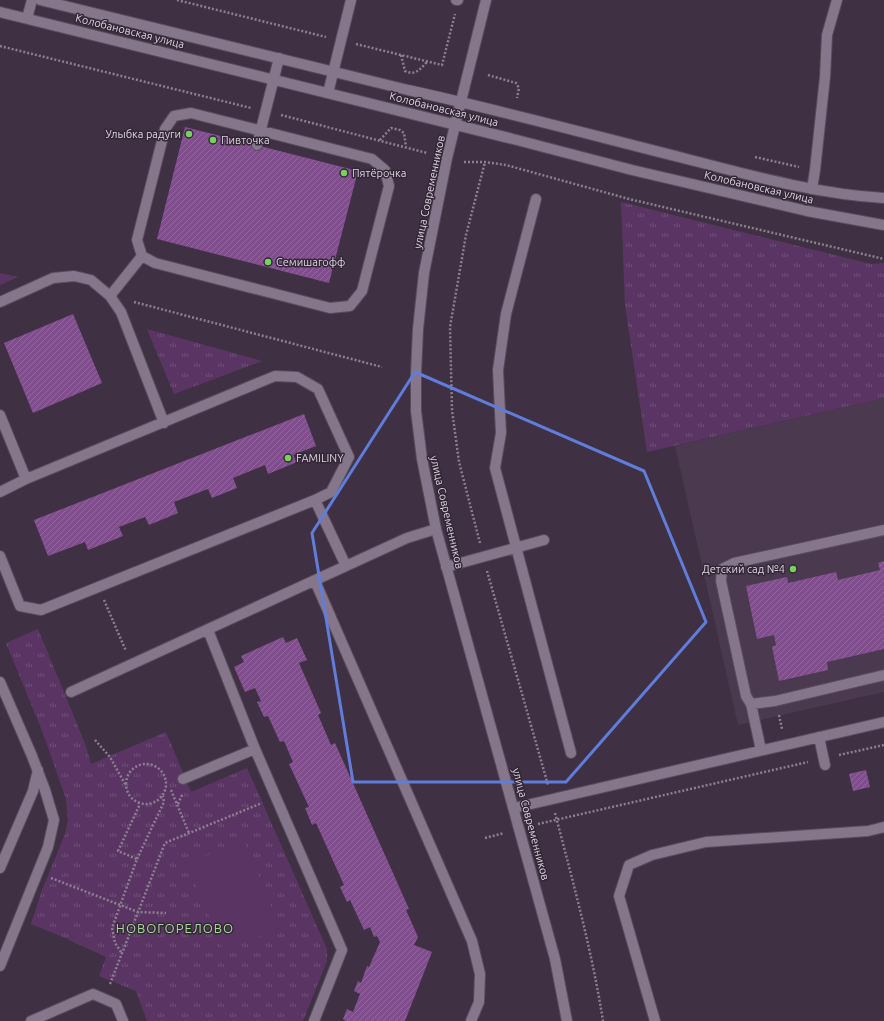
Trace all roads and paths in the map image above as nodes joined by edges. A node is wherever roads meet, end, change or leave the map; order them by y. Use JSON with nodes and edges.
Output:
{"nodes":[{"id":1,"x":32,"y":0,"type":"edge"},
{"id":2,"x":40,"y":0,"type":"edge"},
{"id":3,"x":177,"y":0,"type":"edge"},
{"id":4,"x":351,"y":0,"type":"edge"},
{"id":5,"x":457,"y":0,"type":"edge"},
{"id":6,"x":486,"y":0,"type":"edge"},
{"id":7,"x":837,"y":0,"type":"edge"},
{"id":8,"x":0,"y":12,"type":"edge"},
{"id":9,"x":27,"y":18,"type":"junction"},
{"id":10,"x":342,"y":40,"type":"junction"},
{"id":11,"x":0,"y":46,"type":"edge"},
{"id":12,"x":401,"y":55,"type":"junction"},
{"id":13,"x":279,"y":58,"type":"junction"},
{"id":14,"x":428,"y":61,"type":"junction"},
{"id":15,"x":333,"y":72,"type":"junction"},
{"id":16,"x":488,"y":76,"type":"dead end"},
{"id":17,"x":274,"y":80,"type":"junction"},
{"id":18,"x":328,"y":92,"type":"junction"},
{"id":19,"x":517,"y":98,"type":"dead end"},
{"id":20,"x":462,"y":102,"type":"junction"},
{"id":21,"x":265,"y":112,"type":"junction"},
{"id":22,"x":456,"y":125,"type":"junction"},
{"id":23,"x":260,"y":131,"type":"junction"},
{"id":24,"x":380,"y":140,"type":"junction"},
{"id":25,"x":257,"y":145,"type":"dead end"},
{"id":26,"x":406,"y":147,"type":"junction"},
{"id":27,"x":427,"y":153,"type":"dead end"},
{"id":28,"x":755,"y":157,"type":"dead end"},
{"id":29,"x":464,"y":162,"type":"dead end"},
{"id":30,"x":485,"y":162,"type":"junction"},
{"id":31,"x":815,"y":170,"type":"junction"},
{"id":32,"x":812,"y":189,"type":"junction"},
{"id":33,"x":884,"y":198,"type":"edge"},
{"id":34,"x":536,"y":199,"type":"dead end"},
{"id":35,"x":884,"y":225,"type":"edge"},
{"id":36,"x":142,"y":256,"type":"junction"},
{"id":37,"x":884,"y":259,"type":"edge"},
{"id":38,"x":110,"y":296,"type":"junction"},
{"id":39,"x":0,"y":302,"type":"edge"},
{"id":40,"x":382,"y":367,"type":"dead end"},
{"id":41,"x":0,"y":415,"type":"edge"},
{"id":42,"x":164,"y":423,"type":"junction"},
{"id":43,"x":26,"y":479,"type":"junction"},
{"id":44,"x":0,"y":492,"type":"edge"},
{"id":45,"x":315,"y":500,"type":"junction"},
{"id":46,"x":436,"y":529,"type":"junction"},
{"id":47,"x":884,"y":530,"type":"edge"},
{"id":48,"x":544,"y":540,"type":"dead end"},
{"id":49,"x":516,"y":548,"type":"junction"},
{"id":50,"x":0,"y":556,"type":"edge"},
{"id":51,"x":483,"y":557,"type":"junction"},
{"id":52,"x":346,"y":566,"type":"junction"},
{"id":53,"x":446,"y":567,"type":"junction"},
{"id":54,"x":315,"y":580,"type":"junction"},
{"id":55,"x":98,"y":588,"type":"junction"},
{"id":56,"x":208,"y":630,"type":"junction"},
{"id":57,"x":132,"y":664,"type":"junction"},
{"id":58,"x":884,"y":675,"type":"edge"},
{"id":59,"x":0,"y":682,"type":"edge"},
{"id":60,"x":71,"y":692,"type":"dead end"},
{"id":61,"x":751,"y":704,"type":"junction"},
{"id":62,"x":884,"y":722,"type":"edge"},
{"id":63,"x":819,"y":737,"type":"junction"},
{"id":64,"x":95,"y":740,"type":"dead end"},
{"id":65,"x":884,"y":745,"type":"edge"},
{"id":66,"x":255,"y":749,"type":"junction"},
{"id":67,"x":761,"y":750,"type":"junction"},
{"id":68,"x":572,"y":753,"type":"dead end"},
{"id":69,"x":824,"y":761,"type":"junction"},
{"id":70,"x":38,"y":770,"type":"junction"},
{"id":71,"x":182,"y":779,"type":"dead end"},
{"id":72,"x":166,"y":783,"type":"junction"},
{"id":73,"x":125,"y":784,"type":"junction"},
{"id":74,"x":163,"y":796,"type":"junction"},
{"id":75,"x":276,"y":797,"type":"junction"},
{"id":76,"x":551,"y":798,"type":"junction"},
{"id":77,"x":140,"y":804,"type":"junction"},
{"id":78,"x":514,"y":808,"type":"junction"},
{"id":79,"x":557,"y":819,"type":"junction"},
{"id":80,"x":538,"y":824,"type":"dead end"},
{"id":81,"x":884,"y":826,"type":"edge"},
{"id":82,"x":508,"y":832,"type":"dead end"},
{"id":83,"x":189,"y":833,"type":"junction"},
{"id":84,"x":485,"y":838,"type":"dead end"},
{"id":85,"x":137,"y":859,"type":"junction"},
{"id":86,"x":0,"y":868,"type":"edge"},
{"id":87,"x":38,"y":873,"type":"junction"},
{"id":88,"x":119,"y":906,"type":"junction"},
{"id":89,"x":138,"y":912,"type":"junction"},
{"id":90,"x":166,"y":913,"type":"dead end"},
{"id":91,"x":122,"y":952,"type":"junction"},
{"id":92,"x":0,"y":966,"type":"edge"},
{"id":93,"x":105,"y":999,"type":"junction"},
{"id":94,"x":31,"y":1021,"type":"edge"},
{"id":95,"x":123,"y":1021,"type":"edge"},
{"id":96,"x":314,"y":1021,"type":"edge"},
{"id":97,"x":471,"y":1021,"type":"edge"},
{"id":98,"x":567,"y":1021,"type":"edge"},
{"id":99,"x":603,"y":1021,"type":"edge"},
{"id":100,"x":655,"y":1021,"type":"edge"}],
"edges":[{"from":1,"to":9,"type":"street"},
{"from":2,"to":13,"type":"street","name":"Колобановская улица"},
{"from":3,"to":10,"type":"path"},
{"from":4,"to":10,"type":"street"},
{"from":5,"to":14,"type":"path"},
{"from":6,"to":20,"type":"street","name":"улица Современников"},
{"from":7,"to":31,"type":"street"},
{"from":8,"to":9,"type":"street","name":"Колобановская улица"},
{"from":9,"to":17,"type":"street","name":"Колобановская улица"},
{"from":10,"to":12,"type":"path"},
{"from":10,"to":15,"type":"street"},
{"from":11,"to":21,"type":"path"},
{"from":12,"to":14,"type":"path"},
{"from":12,"to":14,"type":"path"},
{"from":13,"to":15,"type":"street","name":"Колобановская улица"},
{"from":13,"to":17,"type":"street"},
{"from":15,"to":18,"type":"street"},
{"from":15,"to":20,"type":"street","name":"Колобановская улица"},
{"from":16,"to":19,"type":"path"},
{"from":17,"to":18,"type":"street","name":"Колобановская улица"},
{"from":17,"to":21,"type":"street"},
{"from":18,"to":22,"type":"street","name":"Колобановская улица"},
{"from":20,"to":22,"type":"street","name":"улица Современников"},
{"from":20,"to":32,"type":"street","name":"Колобановская улица"},
{"from":21,"to":23,"type":"street"},
{"from":21,"to":24,"type":"path"},
{"from":22,"to":35,"type":"street","name":"Колобановская улица"},
{"from":22,"to":46,"type":"street","name":"улица Современников"},
{"from":23,"to":25,"type":"street"},
{"from":23,"to":36,"type":"street"},
{"from":23,"to":36,"type":"street"},
{"from":24,"to":26,"type":"path"},
{"from":24,"to":26,"type":"path"},
{"from":26,"to":27,"type":"path"},
{"from":28,"to":31,"type":"path"},
{"from":29,"to":30,"type":"path"},
{"from":30,"to":37,"type":"path"},
{"from":30,"to":51,"type":"path"},
{"from":31,"to":32,"type":"street"},
{"from":32,"to":33,"type":"street","name":"Колобановская улица"},
{"from":34,"to":49,"type":"street"},
{"from":36,"to":38,"type":"street"},
{"from":38,"to":39,"type":"street"},
{"from":38,"to":40,"type":"path"},
{"from":38,"to":42,"type":"street"},
{"from":41,"to":43,"type":"street"},
{"from":42,"to":43,"type":"street"},
{"from":42,"to":45,"type":"street"},
{"from":43,"to":44,"type":"street"},
{"from":45,"to":52,"type":"street"},
{"from":45,"to":55,"type":"street"},
{"from":46,"to":52,"type":"street"},
{"from":46,"to":53,"type":"street","name":"улица Современников"},
{"from":47,"to":61,"type":"street"},
{"from":48,"to":49,"type":"street"},
{"from":49,"to":51,"type":"street"},
{"from":49,"to":68,"type":"street"},
{"from":50,"to":55,"type":"street"},
{"from":51,"to":53,"type":"street"},
{"from":51,"to":76,"type":"path"},
{"from":52,"to":54,"type":"street"},
{"from":53,"to":78,"type":"street","name":"улица Современников"},
{"from":54,"to":56,"type":"street"},
{"from":54,"to":97,"type":"street"},
{"from":55,"to":57,"type":"path"},
{"from":56,"to":57,"type":"street"},
{"from":56,"to":66,"type":"street"},
{"from":57,"to":60,"type":"street"},
{"from":58,"to":61,"type":"street"},
{"from":59,"to":70,"type":"street"},
{"from":61,"to":67,"type":"street"},
{"from":62,"to":63,"type":"street"},
{"from":63,"to":67,"type":"street"},
{"from":63,"to":69,"type":"street"},
{"from":64,"to":73,"type":"path"},
{"from":65,"to":69,"type":"path"},
{"from":66,"to":71,"type":"street"},
{"from":66,"to":75,"type":"street"},
{"from":67,"to":76,"type":"street"},
{"from":69,"to":79,"type":"path"},
{"from":70,"to":86,"type":"street"},
{"from":70,"to":87,"type":"street"},
{"from":72,"to":73,"type":"path"},
{"from":72,"to":74,"type":"path"},
{"from":72,"to":83,"type":"path"},
{"from":73,"to":77,"type":"path"},
{"from":74,"to":77,"type":"path"},
{"from":74,"to":85,"type":"path"},
{"from":75,"to":83,"type":"path"},
{"from":75,"to":96,"type":"street"},
{"from":76,"to":78,"type":"street"},
{"from":76,"to":79,"type":"path"},
{"from":77,"to":85,"type":"path"},
{"from":78,"to":98,"type":"street","name":"улица Современников"},
{"from":79,"to":80,"type":"path"},
{"from":79,"to":99,"type":"path"},
{"from":81,"to":100,"type":"street"},
{"from":82,"to":84,"type":"path"},
{"from":83,"to":89,"type":"path"},
{"from":85,"to":88,"type":"path"},
{"from":87,"to":88,"type":"path"},
{"from":87,"to":92,"type":"street"},
{"from":88,"to":89,"type":"path"},
{"from":88,"to":91,"type":"path"},
{"from":89,"to":90,"type":"path"},
{"from":89,"to":91,"type":"path"},
{"from":91,"to":93,"type":"path"},
{"from":93,"to":94,"type":"street"},
{"from":93,"to":95,"type":"street"}]}
